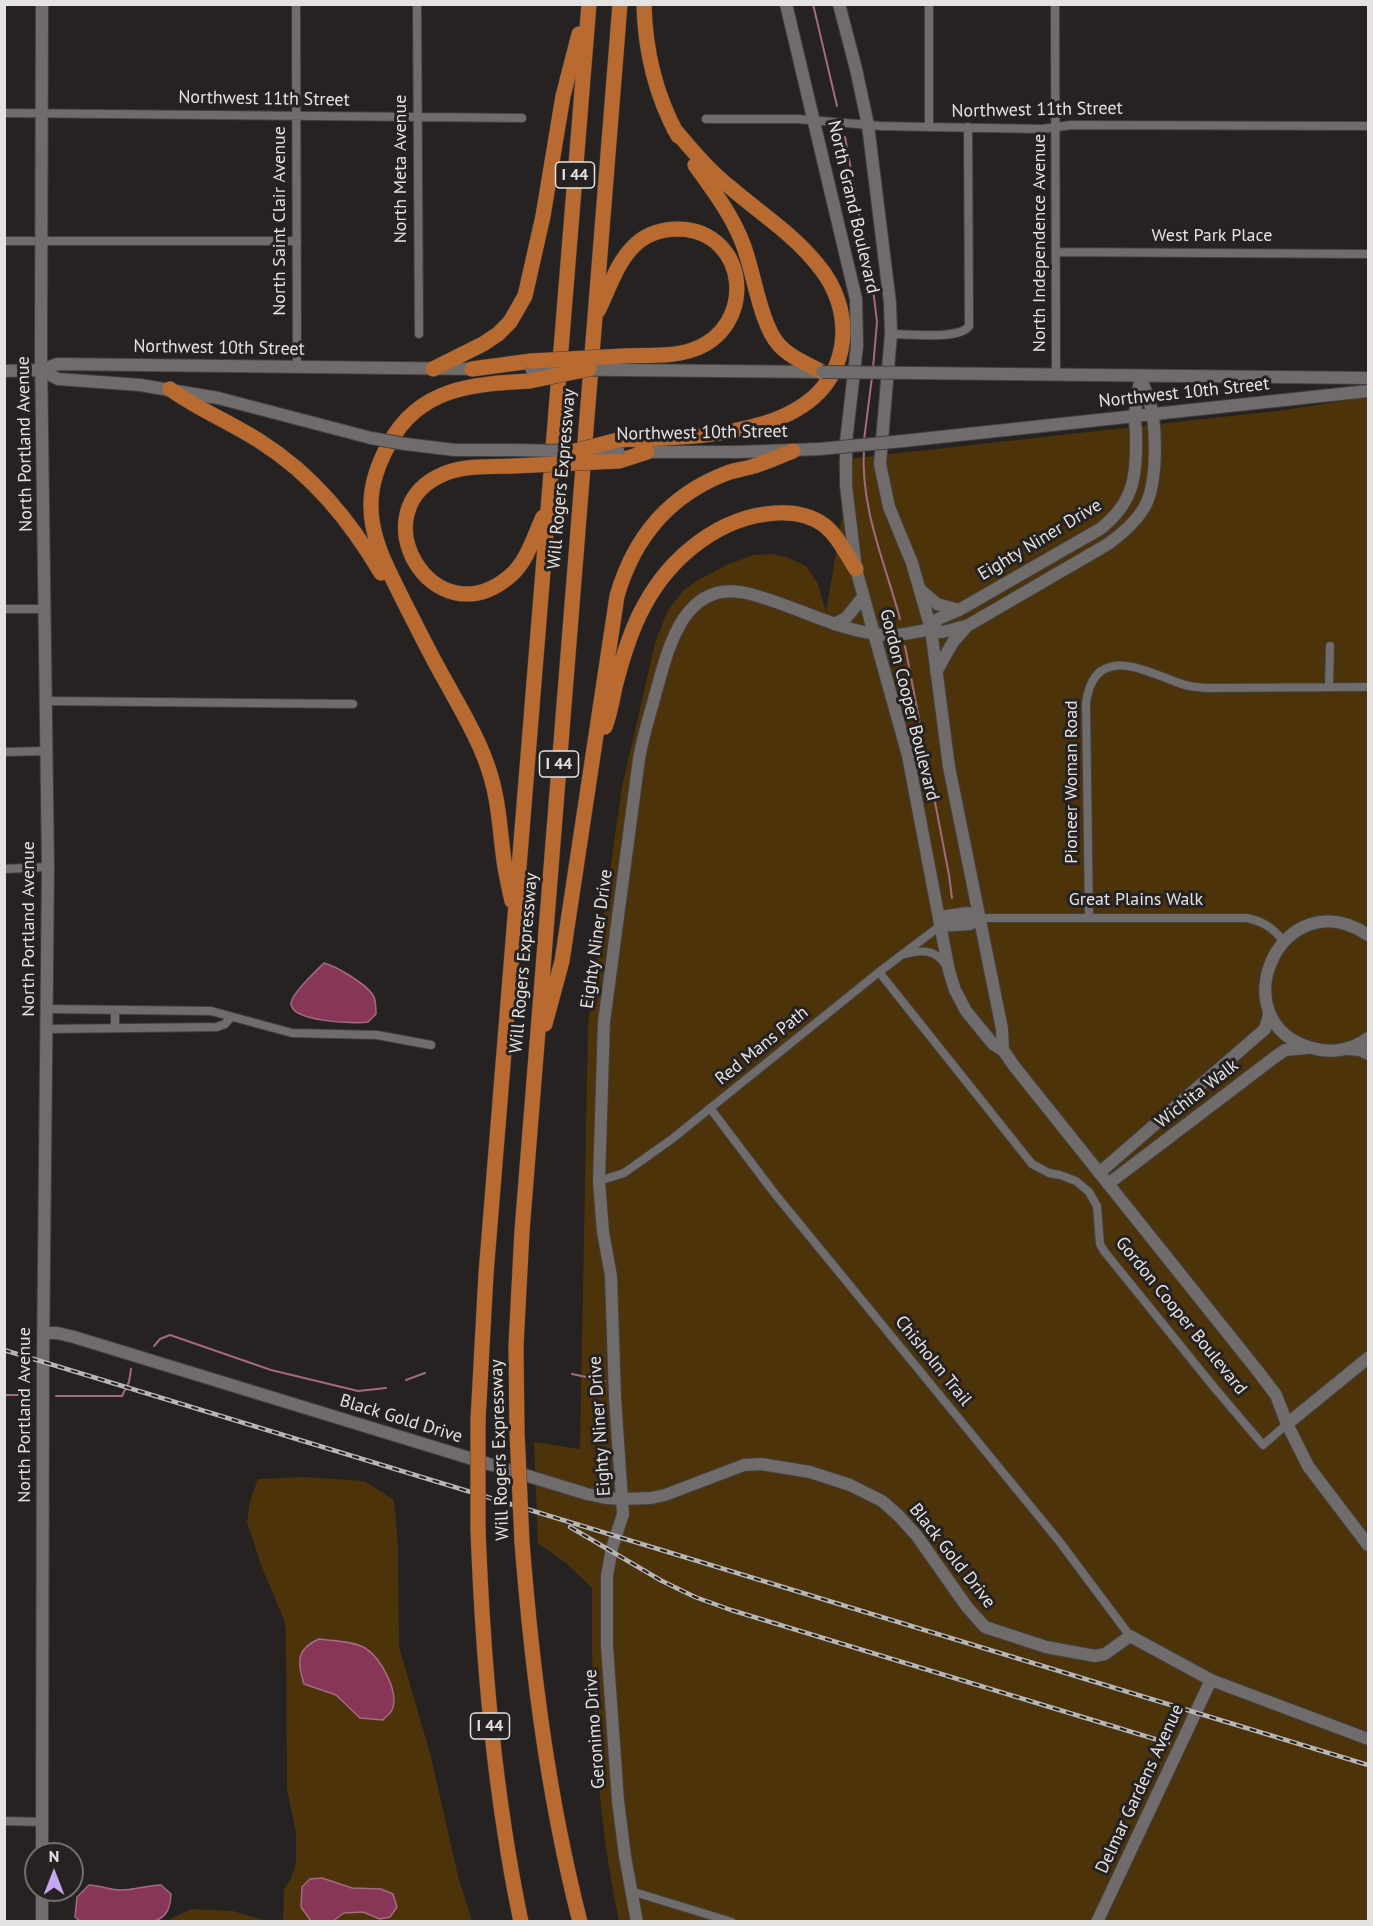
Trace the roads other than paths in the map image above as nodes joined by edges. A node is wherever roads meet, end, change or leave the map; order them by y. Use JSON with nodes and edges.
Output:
{"nodes":[{"id":1,"x":42,"y":4,"type":"edge"},
{"id":2,"x":296,"y":4,"type":"edge"},
{"id":3,"x":417,"y":4,"type":"edge"},
{"id":4,"x":588,"y":4,"type":"edge"},
{"id":5,"x":620,"y":4,"type":"edge"},
{"id":6,"x":644,"y":4,"type":"edge"},
{"id":7,"x":786,"y":4,"type":"edge"},
{"id":8,"x":839,"y":4,"type":"edge"},
{"id":9,"x":928,"y":4,"type":"edge"},
{"id":10,"x":1055,"y":4,"type":"edge"},
{"id":11,"x":4,"y":113,"type":"edge"},
{"id":12,"x":42,"y":113,"type":"junction"},
{"id":13,"x":296,"y":115,"type":"junction"},
{"id":14,"x":418,"y":117,"type":"junction"},
{"id":15,"x":522,"y":118,"type":"dead end"},
{"id":16,"x":706,"y":119,"type":"dead end"},
{"id":17,"x":815,"y":120,"type":"junction"},
{"id":18,"x":868,"y":125,"type":"junction"},
{"id":19,"x":1368,"y":126,"type":"edge"},
{"id":20,"x":929,"y":127,"type":"junction"},
{"id":21,"x":968,"y":127,"type":"junction"},
{"id":22,"x":1056,"y":127,"type":"junction"},
{"id":23,"x":674,"y":129,"type":"junction"},
{"id":24,"x":4,"y":241,"type":"edge"},
{"id":25,"x":41,"y":241,"type":"junction"},
{"id":26,"x":297,"y":241,"type":"junction"},
{"id":27,"x":1056,"y":252,"type":"junction"},
{"id":28,"x":1368,"y":254,"type":"edge"},
{"id":29,"x":594,"y":319,"type":"junction"},
{"id":30,"x":419,"y":334,"type":"dead end"},
{"id":31,"x":891,"y":334,"type":"junction"},
{"id":32,"x":622,"y":363,"type":"junction"},
{"id":33,"x":297,"y":366,"type":"junction"},
{"id":34,"x":433,"y":369,"type":"junction"},
{"id":35,"x":472,"y":369,"type":"joint"},
{"id":36,"x":589,"y":369,"type":"joint"},
{"id":37,"x":42,"y":370,"type":"junction"},
{"id":38,"x":531,"y":370,"type":"junction"},
{"id":39,"x":811,"y":370,"type":"junction"},
{"id":40,"x":4,"y":371,"type":"edge"},
{"id":41,"x":1056,"y":374,"type":"junction"},
{"id":42,"x":1140,"y":376,"type":"junction"},
{"id":43,"x":1368,"y":378,"type":"edge"},
{"id":44,"x":170,"y":389,"type":"junction"},
{"id":45,"x":1368,"y":391,"type":"edge"},
{"id":46,"x":1152,"y":414,"type":"junction"},
{"id":47,"x":1135,"y":416,"type":"junction"},
{"id":48,"x":849,"y":421,"type":"joint"},
{"id":49,"x":882,"y":421,"type":"joint"},
{"id":50,"x":575,"y":451,"type":"joint"},
{"id":51,"x":618,"y":451,"type":"junction"},
{"id":52,"x":793,"y":451,"type":"junction"},
{"id":53,"x":647,"y":452,"type":"joint"},
{"id":54,"x":513,"y":458,"type":"junction"},
{"id":55,"x":548,"y":506,"type":"junction"},
{"id":56,"x":856,"y":569,"type":"junction"},
{"id":57,"x":922,"y":591,"type":"junction"},
{"id":58,"x":863,"y":597,"type":"junction"},
{"id":59,"x":4,"y":609,"type":"edge"},
{"id":60,"x":45,"y":609,"type":"junction"},
{"id":61,"x":958,"y":610,"type":"junction"},
{"id":62,"x":834,"y":624,"type":"junction"},
{"id":63,"x":967,"y":626,"type":"junction"},
{"id":64,"x":931,"y":629,"type":"junction"},
{"id":65,"x":874,"y":633,"type":"junction"},
{"id":66,"x":1330,"y":646,"type":"dead end"},
{"id":67,"x":434,"y":660,"type":"junction"},
{"id":68,"x":936,"y":672,"type":"junction"},
{"id":69,"x":1329,"y":687,"type":"junction"},
{"id":70,"x":1368,"y":687,"type":"edge"},
{"id":71,"x":46,"y":701,"type":"junction"},
{"id":72,"x":353,"y":704,"type":"dead end"},
{"id":73,"x":47,"y":751,"type":"junction"},
{"id":74,"x":4,"y":752,"type":"edge"},
{"id":75,"x":592,"y":764,"type":"junction"},
{"id":76,"x":48,"y":867,"type":"junction"},
{"id":77,"x":4,"y":869,"type":"edge"},
{"id":78,"x":979,"y":918,"type":"junction"},
{"id":79,"x":1089,"y":918,"type":"junction"},
{"id":80,"x":515,"y":919,"type":"junction"},
{"id":81,"x":940,"y":926,"type":"junction"},
{"id":82,"x":1368,"y":935,"type":"edge"},
{"id":83,"x":1284,"y":940,"type":"junction"},
{"id":84,"x":900,"y":956,"type":"junction"},
{"id":85,"x":949,"y":971,"type":"junction"},
{"id":86,"x":879,"y":972,"type":"junction"},
{"id":87,"x":1267,"y":1004,"type":"junction"},
{"id":88,"x":46,"y":1009,"type":"junction"},
{"id":89,"x":115,"y":1010,"type":"junction"},
{"id":90,"x":170,"y":1011,"type":"junction"},
{"id":91,"x":231,"y":1017,"type":"junction"},
{"id":92,"x":115,"y":1028,"type":"junction"},
{"id":93,"x":171,"y":1028,"type":"junction"},
{"id":94,"x":46,"y":1029,"type":"junction"},
{"id":95,"x":1368,"y":1038,"type":"edge"},
{"id":96,"x":431,"y":1045,"type":"dead end"},
{"id":97,"x":1313,"y":1049,"type":"junction"},
{"id":98,"x":1344,"y":1049,"type":"junction"},
{"id":99,"x":1003,"y":1050,"type":"junction"},
{"id":100,"x":1368,"y":1054,"type":"edge"},
{"id":101,"x":536,"y":1058,"type":"junction"},
{"id":102,"x":710,"y":1108,"type":"junction"},
{"id":103,"x":1099,"y":1173,"type":"junction"},
{"id":104,"x":599,"y":1181,"type":"junction"},
{"id":105,"x":1108,"y":1184,"type":"junction"},
{"id":106,"x":43,"y":1333,"type":"junction"},
{"id":107,"x":1368,"y":1358,"type":"edge"},
{"id":108,"x":1287,"y":1424,"type":"junction"},
{"id":109,"x":623,"y":1499,"type":"junction"},
{"id":110,"x":616,"y":1533,"type":"joint"},
{"id":111,"x":1368,"y":1545,"type":"edge"},
{"id":112,"x":1130,"y":1636,"type":"junction"},
{"id":113,"x":1207,"y":1680,"type":"junction"},
{"id":114,"x":1368,"y":1739,"type":"edge"},
{"id":115,"x":4,"y":1821,"type":"edge"},
{"id":116,"x":42,"y":1821,"type":"junction"},
{"id":117,"x":42,"y":1842,"type":"edge"},
{"id":118,"x":631,"y":1891,"type":"junction"},
{"id":119,"x":42,"y":1902,"type":"edge"},
{"id":120,"x":42,"y":1922,"type":"edge"},
{"id":121,"x":521,"y":1922,"type":"edge"},
{"id":122,"x":580,"y":1922,"type":"edge"},
{"id":123,"x":637,"y":1922,"type":"edge"},
{"id":124,"x":732,"y":1922,"type":"edge"},
{"id":125,"x":1097,"y":1922,"type":"edge"}],
"edges":[{"from":1,"to":12,"type":"street","name":"North Portland Avenue"},
{"from":2,"to":13,"type":"street","name":"North Saint Clair Avenue"},
{"from":3,"to":14,"type":"street","name":"North Meta Avenue"},
{"from":4,"to":34,"type":"highway"},
{"from":4,"to":55,"type":"highway","name":"Will Rogers Expressway","number":"I 44"},
{"from":5,"to":29,"type":"highway","name":"Will Rogers Expressway","number":"I 44"},
{"from":6,"to":23,"type":"highway"},
{"from":7,"to":17,"type":"street","name":"North Grand Boulevard"},
{"from":8,"to":18,"type":"street","name":"North Grand Boulevard"},
{"from":9,"to":20,"type":"street"},
{"from":10,"to":22,"type":"street","name":"North Independence Avenue"},
{"from":11,"to":12,"type":"street","name":"Northwest 11th Street"},
{"from":12,"to":13,"type":"street","name":"Northwest 11th Street"},
{"from":12,"to":25,"type":"street","name":"North Portland Avenue"},
{"from":13,"to":14,"type":"street","name":"Northwest 11th Street"},
{"from":13,"to":26,"type":"street","name":"North Saint Clair Avenue"},
{"from":14,"to":15,"type":"street","name":"Northwest 11th Street"},
{"from":14,"to":30,"type":"street","name":"North Meta Avenue"},
{"from":16,"to":17,"type":"street","name":"Northwest 11th Street"},
{"from":17,"to":18,"type":"street","name":"Northwest 11th Street"},
{"from":17,"to":48,"type":"street","name":"North Grand Boulevard"},
{"from":18,"to":20,"type":"street","name":"Northwest 11th Street"},
{"from":18,"to":31,"type":"street","name":"North Grand Boulevard"},
{"from":19,"to":22,"type":"street","name":"Northwest 11th Street"},
{"from":20,"to":21,"type":"street","name":"Northwest 11th Street"},
{"from":21,"to":22,"type":"street","name":"Northwest 11th Street"},
{"from":21,"to":31,"type":"street"},
{"from":22,"to":27,"type":"street","name":"North Independence Avenue"},
{"from":23,"to":39,"type":"highway"},
{"from":23,"to":51,"type":"highway"},
{"from":24,"to":25,"type":"street"},
{"from":25,"to":26,"type":"street"},
{"from":25,"to":37,"type":"street","name":"North Portland Avenue"},
{"from":26,"to":33,"type":"street","name":"North Saint Clair Avenue"},
{"from":27,"to":28,"type":"street","name":"West Park Place"},
{"from":27,"to":41,"type":"street","name":"North Independence Avenue"},
{"from":29,"to":32,"type":"highway"},
{"from":29,"to":101,"type":"highway","name":"Will Rogers Expressway","number":"I 44"},
{"from":31,"to":49,"type":"street","name":"North Grand Boulevard"},
{"from":32,"to":36,"type":"street","name":"Northwest 10th Street","bridge":true},
{"from":32,"to":38,"type":"highway","bridge":true},
{"from":32,"to":39,"type":"street","name":"Northwest 10th Street"},
{"from":33,"to":34,"type":"street","name":"Northwest 10th Street"},
{"from":33,"to":37,"type":"street","name":"Northwest 10th Street"},
{"from":34,"to":35,"type":"street","name":"Northwest 10th Street"},
{"from":35,"to":38,"type":"highway"},
{"from":36,"to":38,"type":"highway","bridge":true},
{"from":37,"to":40,"type":"street","name":"Northwest 10th Street"},
{"from":37,"to":44,"type":"street","name":"Northwest 10th Street"},
{"from":37,"to":60,"type":"street","name":"North Portland Avenue"},
{"from":38,"to":67,"type":"highway"},
{"from":39,"to":41,"type":"street","name":"Northwest 10th Street","bridge":true},
{"from":41,"to":42,"type":"street","name":"Northwest 10th Street"},
{"from":42,"to":43,"type":"street","name":"Northwest 10th Street"},
{"from":42,"to":46,"type":"street","name":"Eighty Niner Drive"},
{"from":42,"to":47,"type":"street","name":"Eighty Niner Drive"},
{"from":44,"to":54,"type":"street","name":"Northwest 10th Street","bridge":true},
{"from":44,"to":67,"type":"highway"},
{"from":45,"to":46,"type":"street","name":"Northwest 10th Street"},
{"from":46,"to":47,"type":"street","name":"Northwest 10th Street"},
{"from":46,"to":63,"type":"street","name":"Eighty Niner Drive"},
{"from":47,"to":52,"type":"street","name":"Northwest 10th Street","bridge":true},
{"from":47,"to":61,"type":"street","name":"Eighty Niner Drive"},
{"from":48,"to":56,"type":"street","name":"Gordon Cooper Boulevard"},
{"from":49,"to":57,"type":"street","name":"Gordon Cooper Boulevard"},
{"from":50,"to":51,"type":"highway","bridge":true},
{"from":50,"to":54,"type":"street","name":"Northwest 10th Street","bridge":true},
{"from":51,"to":53,"type":"highway"},
{"from":51,"to":54,"type":"highway","bridge":true},
{"from":52,"to":53,"type":"street","name":"Northwest 10th Street"},
{"from":52,"to":75,"type":"highway"},
{"from":54,"to":55,"type":"highway"},
{"from":55,"to":80,"type":"highway","name":"Will Rogers Expressway","number":"I 44"},
{"from":56,"to":58,"type":"street","name":"Gordon Cooper Boulevard"},
{"from":56,"to":75,"type":"highway"},
{"from":57,"to":61,"type":"street"},
{"from":57,"to":64,"type":"street","name":"Gordon Cooper Boulevard"},
{"from":58,"to":62,"type":"street"},
{"from":58,"to":65,"type":"street","name":"Gordon Cooper Boulevard"},
{"from":59,"to":60,"type":"street"},
{"from":60,"to":71,"type":"street","name":"North Portland Avenue"},
{"from":61,"to":64,"type":"street","name":"Eighty Niner Drive"},
{"from":62,"to":65,"type":"street","name":"Eighty Niner Drive"},
{"from":62,"to":104,"type":"street","name":"Eighty Niner Drive"},
{"from":63,"to":64,"type":"street","name":"Eighty Niner Drive"},
{"from":63,"to":68,"type":"street"},
{"from":64,"to":65,"type":"street","name":"Eighty Niner Drive"},
{"from":64,"to":68,"type":"street","name":"Gordon Cooper Boulevard"},
{"from":65,"to":81,"type":"street","name":"Gordon Cooper Boulevard"},
{"from":66,"to":69,"type":"street"},
{"from":67,"to":80,"type":"highway"},
{"from":68,"to":78,"type":"street","name":"Gordon Cooper Boulevard"},
{"from":69,"to":70,"type":"street","name":"Pioneer Woman Road"},
{"from":69,"to":79,"type":"street","name":"Pioneer Woman Road"},
{"from":71,"to":72,"type":"street"},
{"from":71,"to":73,"type":"street","name":"North Portland Avenue"},
{"from":73,"to":74,"type":"street"},
{"from":73,"to":76,"type":"street","name":"North Portland Avenue"},
{"from":75,"to":101,"type":"highway"},
{"from":76,"to":77,"type":"street"},
{"from":76,"to":88,"type":"street","name":"North Portland Avenue"},
{"from":78,"to":79,"type":"street","name":"Great Plains Walk"},
{"from":78,"to":81,"type":"street","name":"Great Plains Walk"},
{"from":78,"to":99,"type":"street","name":"Gordon Cooper Boulevard"},
{"from":79,"to":83,"type":"street","name":"Great Plains Walk"},
{"from":80,"to":121,"type":"highway","name":"Will Rogers Expressway","number":"I 44","bridge":true},
{"from":81,"to":84,"type":"street","name":"Red Mans Path"},
{"from":81,"to":85,"type":"street","name":"Gordon Cooper Boulevard"},
{"from":82,"to":83,"type":"street"},
{"from":83,"to":87,"type":"street","name":"Wichita Walk"},
{"from":84,"to":85,"type":"street"},
{"from":84,"to":86,"type":"street","name":"Red Mans Path"},
{"from":85,"to":99,"type":"street","name":"Gordon Cooper Boulevard"},
{"from":86,"to":102,"type":"street","name":"Red Mans Path"},
{"from":86,"to":108,"type":"street","name":"Gordon Cooper Boulevard"},
{"from":87,"to":97,"type":"street"},
{"from":87,"to":103,"type":"street","name":"Wichita Walk"},
{"from":88,"to":89,"type":"street"},
{"from":88,"to":94,"type":"street","name":"North Portland Avenue"},
{"from":89,"to":90,"type":"street"},
{"from":89,"to":92,"type":"street"},
{"from":90,"to":91,"type":"street"},
{"from":90,"to":93,"type":"street"},
{"from":91,"to":93,"type":"street"},
{"from":91,"to":96,"type":"street"},
{"from":92,"to":93,"type":"street"},
{"from":92,"to":94,"type":"street"},
{"from":94,"to":106,"type":"street","name":"North Portland Avenue"},
{"from":95,"to":98,"type":"street"},
{"from":97,"to":98,"type":"street","name":"Wichita Walk"},
{"from":97,"to":105,"type":"street","name":"Wichita Walk"},
{"from":98,"to":100,"type":"street"},
{"from":99,"to":103,"type":"street","name":"Gordon Cooper Boulevard"},
{"from":101,"to":122,"type":"highway","name":"Will Rogers Expressway","number":"I 44","bridge":true},
{"from":102,"to":104,"type":"street","name":"Red Mans Path"},
{"from":102,"to":112,"type":"street","name":"Chisholm Trail"},
{"from":103,"to":105,"type":"street","name":"Gordon Cooper Boulevard"},
{"from":104,"to":109,"type":"street","name":"Eighty Niner Drive"},
{"from":105,"to":108,"type":"street","name":"Gordon Cooper Boulevard"},
{"from":106,"to":109,"type":"street","name":"Black Gold Drive"},
{"from":106,"to":116,"type":"street","name":"North Portland Avenue"},
{"from":107,"to":108,"type":"street"},
{"from":108,"to":111,"type":"street","name":"Gordon Cooper Boulevard"},
{"from":109,"to":110,"type":"street","name":"Eighty Niner Drive"},
{"from":109,"to":112,"type":"street","name":"Black Gold Drive"},
{"from":110,"to":118,"type":"street","name":"Geronimo Drive"},
{"from":112,"to":113,"type":"street"},
{"from":113,"to":114,"type":"street"},
{"from":113,"to":125,"type":"street","name":"Delmar Gardens Avenue"},
{"from":115,"to":116,"type":"street"},
{"from":116,"to":117,"type":"street","name":"North Portland Avenue"},
{"from":118,"to":123,"type":"street","name":"Geronimo Drive"},
{"from":118,"to":124,"type":"street"},
{"from":119,"to":120,"type":"street"}]}
